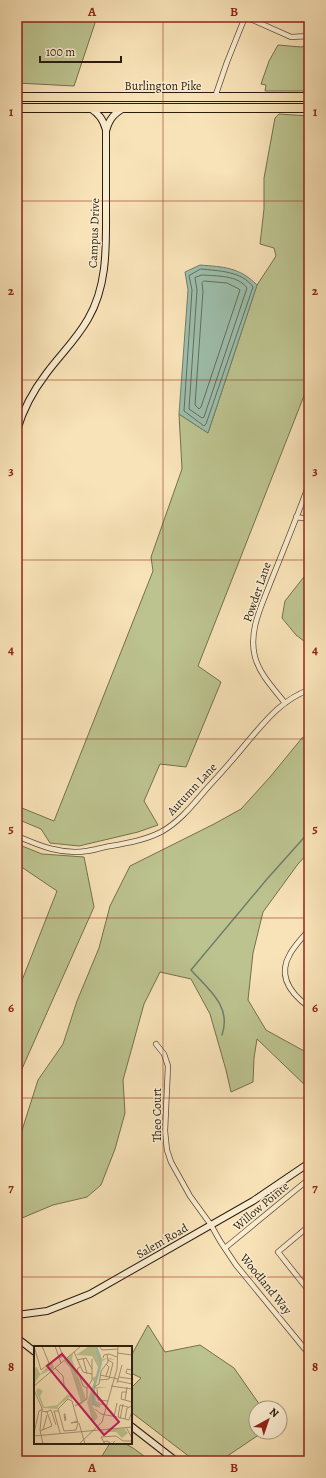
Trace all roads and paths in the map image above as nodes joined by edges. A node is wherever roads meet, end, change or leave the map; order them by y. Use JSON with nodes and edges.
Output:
{"nodes":[{"id":1,"x":246,"y":17,"type":"edge"},
{"id":2,"x":309,"y":36,"type":"edge"},
{"id":3,"x":17,"y":97,"type":"edge"},
{"id":4,"x":309,"y":97,"type":"edge"},
{"id":5,"x":215,"y":98,"type":"junction"},
{"id":6,"x":17,"y":108,"type":"edge"},
{"id":7,"x":90,"y":108,"type":"junction"},
{"id":8,"x":124,"y":108,"type":"junction"},
{"id":9,"x":309,"y":108,"type":"edge"},
{"id":10,"x":106,"y":131,"type":"junction"},
{"id":11,"x":17,"y":430,"type":"edge"},
{"id":12,"x":309,"y":484,"type":"edge"},
{"id":13,"x":296,"y":517,"type":"junction"},
{"id":14,"x":309,"y":519,"type":"edge"},
{"id":15,"x":309,"y":690,"type":"edge"},
{"id":16,"x":285,"y":703,"type":"junction"},
{"id":17,"x":17,"y":836,"type":"edge"},
{"id":18,"x":309,"y":930,"type":"edge"},
{"id":19,"x":309,"y":1007,"type":"edge"},
{"id":20,"x":156,"y":1044,"type":"dead end"},
{"id":21,"x":309,"y":1163,"type":"edge"},
{"id":22,"x":309,"y":1179,"type":"edge"},
{"id":23,"x":211,"y":1225,"type":"junction"},
{"id":24,"x":309,"y":1226,"type":"edge"},
{"id":25,"x":225,"y":1248,"type":"junction"},
{"id":26,"x":309,"y":1291,"type":"edge"},
{"id":27,"x":17,"y":1315,"type":"edge"},
{"id":28,"x":17,"y":1338,"type":"edge"},
{"id":29,"x":34,"y":1351,"type":"edge"},
{"id":30,"x":308,"y":1351,"type":"edge"},
{"id":31,"x":132,"y":1427,"type":"edge"},
{"id":32,"x":176,"y":1461,"type":"edge"}],
"edges":[{"from":1,"to":2,"type":"street"},
{"from":1,"to":5,"type":"street"},
{"from":3,"to":5,"type":"highway","name":"Burlington Pike"},
{"from":4,"to":5,"type":"highway","name":"Burlington Pike"},
{"from":6,"to":7,"type":"highway","name":"Burlington Pike"},
{"from":7,"to":8,"type":"highway","name":"Burlington Pike"},
{"from":7,"to":10,"type":"street","name":"Campus Drive"},
{"from":8,"to":9,"type":"highway","name":"Burlington Pike"},
{"from":8,"to":10,"type":"street","name":"Campus Drive"},
{"from":10,"to":11,"type":"street","name":"Campus Drive"},
{"from":12,"to":13,"type":"street","name":"Powder Lane"},
{"from":13,"to":14,"type":"street"},
{"from":13,"to":16,"type":"street","name":"Powder Lane"},
{"from":15,"to":16,"type":"street","name":"Autumn Lane"},
{"from":16,"to":17,"type":"street","name":"Autumn Lane"},
{"from":18,"to":19,"type":"street"},
{"from":20,"to":23,"type":"street","name":"Theo Court"},
{"from":21,"to":23,"type":"street","name":"Salem Road"},
{"from":22,"to":25,"type":"street","name":"Willow Pointe"},
{"from":23,"to":25,"type":"street","name":"Woodland Way"},
{"from":23,"to":27,"type":"street","name":"Salem Road"},
{"from":24,"to":26,"type":"street"},
{"from":25,"to":30,"type":"street","name":"Woodland Way"},
{"from":28,"to":29,"type":"street"},
{"from":31,"to":32,"type":"street"}]}
